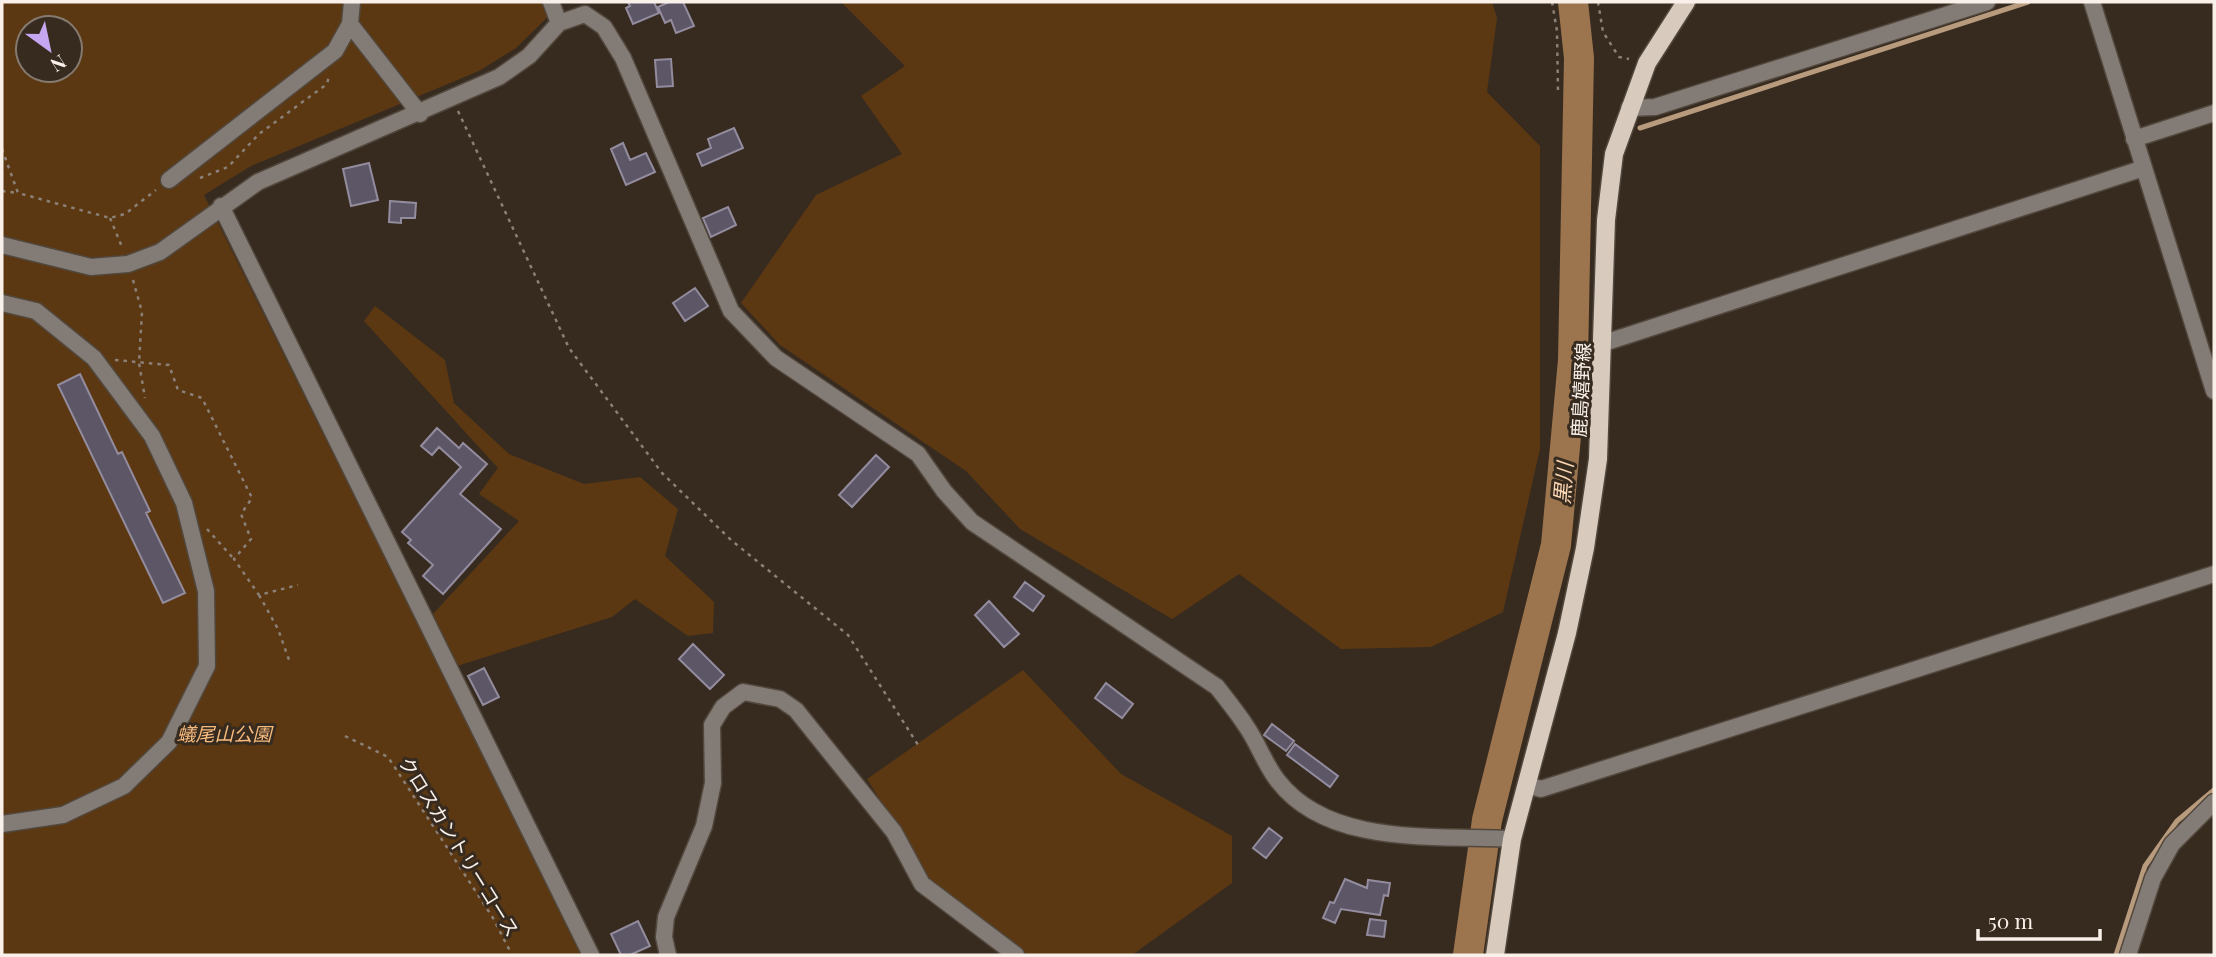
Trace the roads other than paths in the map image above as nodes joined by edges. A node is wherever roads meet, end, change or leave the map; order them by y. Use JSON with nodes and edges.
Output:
{"nodes":[{"id":1,"x":352,"y":2,"type":"edge"},
{"id":2,"x":551,"y":2,"type":"edge"},
{"id":3,"x":1686,"y":2,"type":"edge"},
{"id":4,"x":1987,"y":2,"type":"edge"},
{"id":5,"x":2092,"y":2,"type":"edge"},
{"id":6,"x":587,"y":8,"type":"edge"},
{"id":7,"x":559,"y":23,"type":"junction"},
{"id":8,"x":350,"y":24,"type":"junction"},
{"id":9,"x":1629,"y":108,"type":"junction"},
{"id":10,"x":2214,"y":113,"type":"edge"},
{"id":11,"x":420,"y":114,"type":"junction"},
{"id":12,"x":2134,"y":139,"type":"junction"},
{"id":13,"x":2144,"y":169,"type":"junction"},
{"id":14,"x":169,"y":180,"type":"dead end"},
{"id":15,"x":221,"y":206,"type":"junction"},
{"id":16,"x":2,"y":245,"type":"edge"},
{"id":17,"x":2,"y":303,"type":"edge"},
{"id":18,"x":1604,"y":343,"type":"junction"},
{"id":19,"x":2214,"y":391,"type":"edge"},
{"id":20,"x":2214,"y":574,"type":"edge"},
{"id":21,"x":1527,"y":786,"type":"junction"},
{"id":22,"x":2214,"y":802,"type":"edge"},
{"id":23,"x":2,"y":824,"type":"edge"},
{"id":24,"x":1512,"y":839,"type":"junction"},
{"id":25,"x":592,"y":955,"type":"edge"},
{"id":26,"x":668,"y":955,"type":"edge"},
{"id":27,"x":1016,"y":955,"type":"edge"},
{"id":28,"x":1496,"y":955,"type":"edge"},
{"id":29,"x":2128,"y":955,"type":"edge"}],
"edges":[{"from":1,"to":8,"type":"street"},
{"from":2,"to":7,"type":"street"},
{"from":3,"to":9,"type":"main road","name":"鹿島嬉野線"},
{"from":4,"to":9,"type":"street"},
{"from":5,"to":12,"type":"street"},
{"from":6,"to":7,"type":"street"},
{"from":6,"to":24,"type":"street"},
{"from":7,"to":11,"type":"street"},
{"from":8,"to":11,"type":"street"},
{"from":8,"to":14,"type":"street"},
{"from":9,"to":18,"type":"main road","name":"鹿島嬉野線"},
{"from":10,"to":12,"type":"street"},
{"from":11,"to":15,"type":"street"},
{"from":12,"to":13,"type":"street"},
{"from":13,"to":18,"type":"street"},
{"from":13,"to":19,"type":"street"},
{"from":15,"to":16,"type":"street"},
{"from":15,"to":25,"type":"street"},
{"from":17,"to":23,"type":"street"},
{"from":18,"to":21,"type":"main road","name":"鹿島嬉野線"},
{"from":20,"to":21,"type":"street"},
{"from":21,"to":24,"type":"main road","name":"鹿島嬉野線"},
{"from":22,"to":29,"type":"street"},
{"from":24,"to":28,"type":"main road","name":"鹿島嬉野線"},
{"from":26,"to":27,"type":"street"}]}
